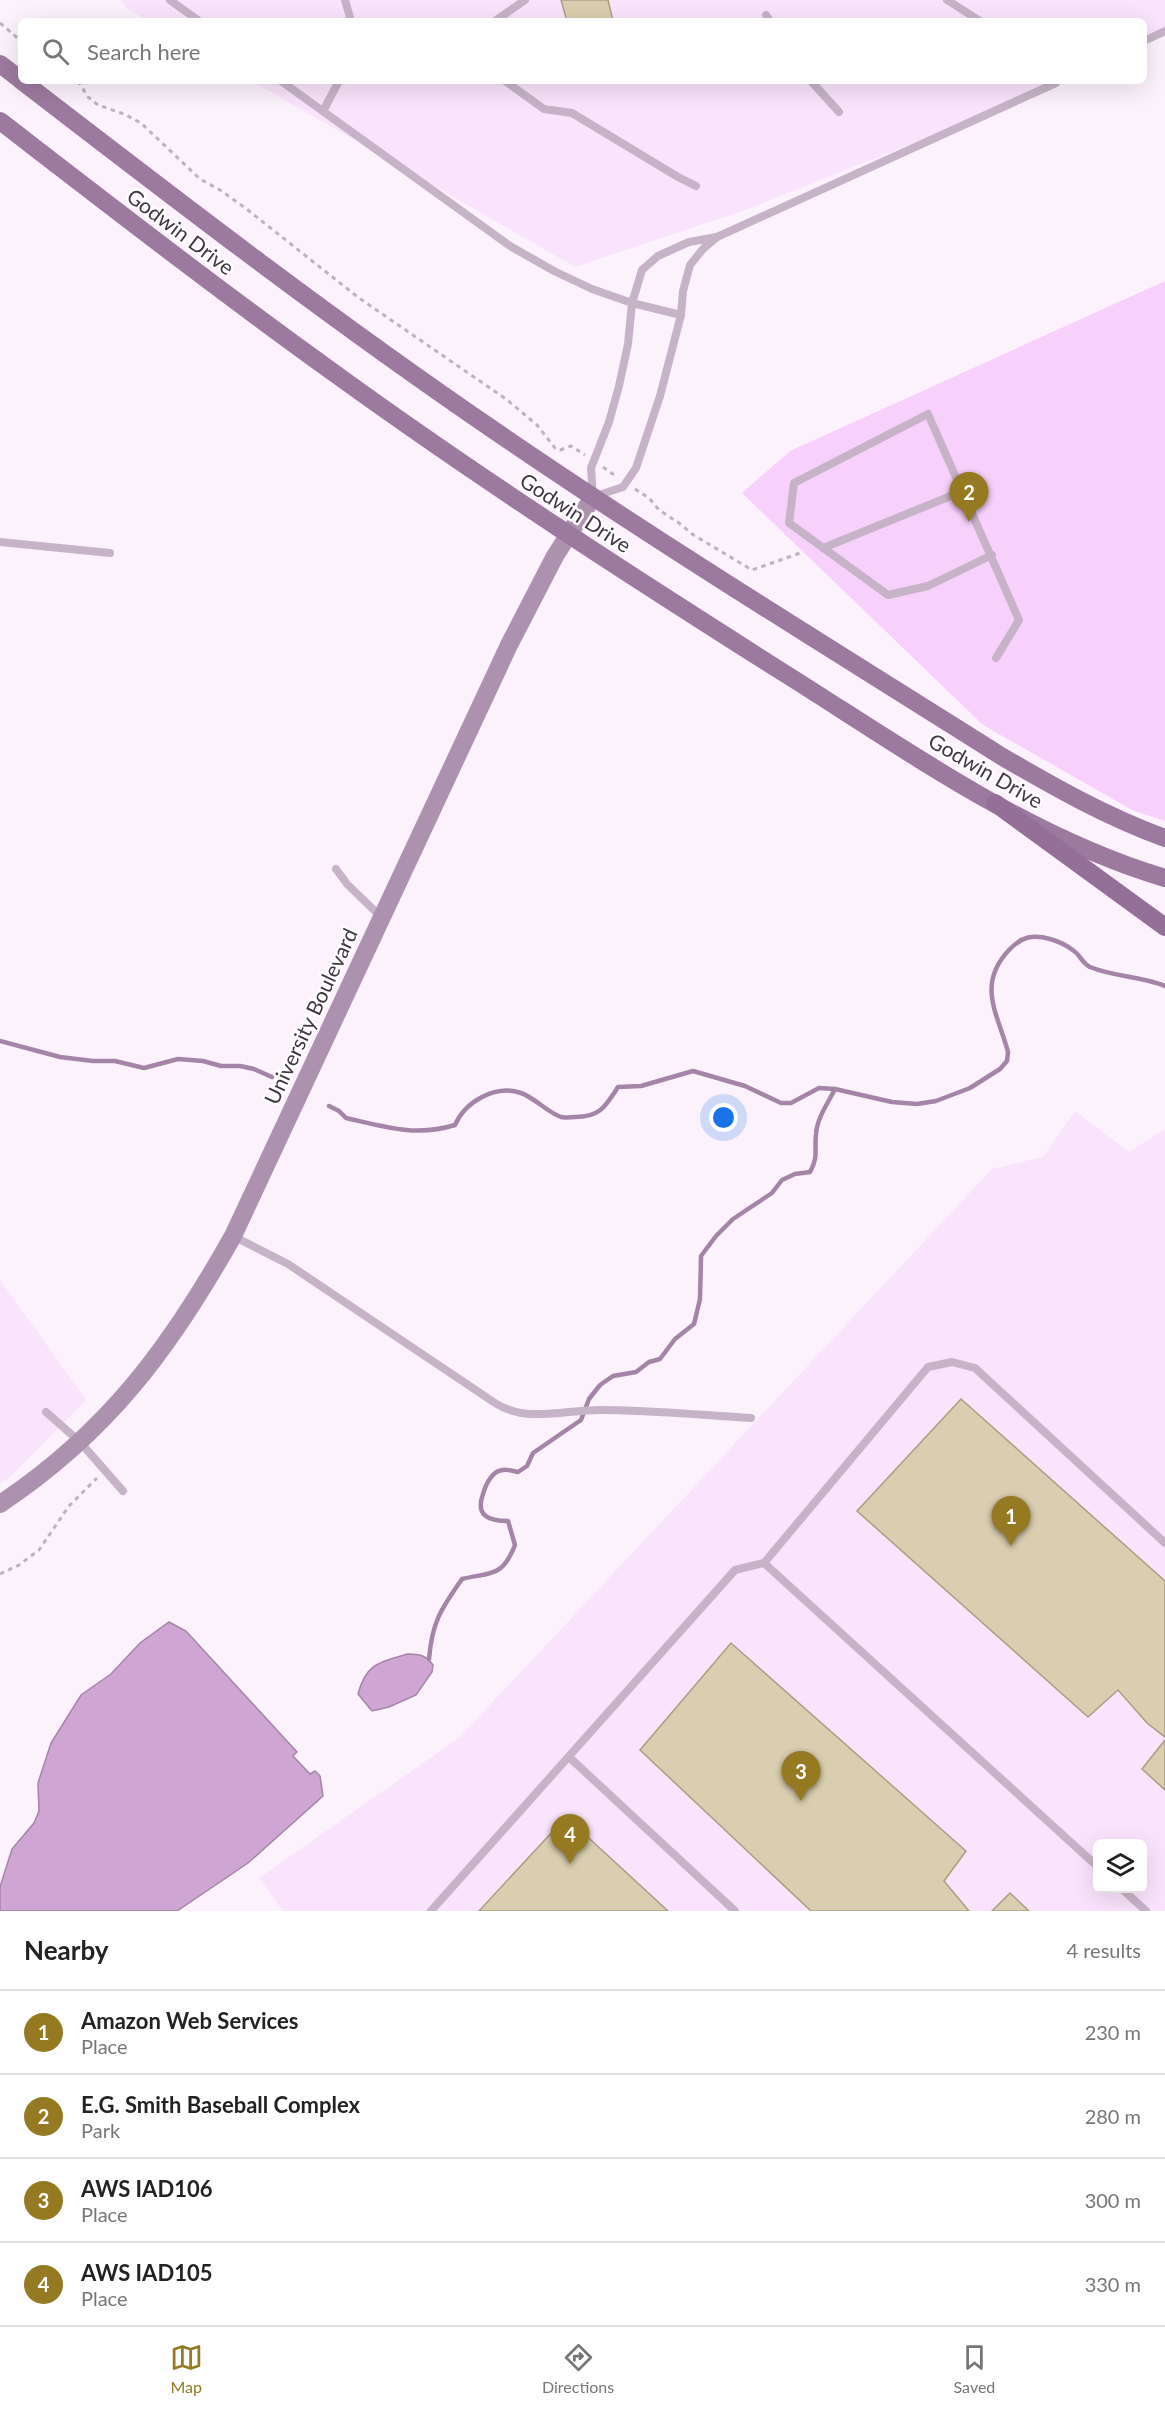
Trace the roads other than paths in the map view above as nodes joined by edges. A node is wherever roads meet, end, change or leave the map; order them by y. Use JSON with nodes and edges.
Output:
{"nodes":[{"id":1,"x":170,"y":0,"type":"edge"},
{"id":2,"x":345,"y":0,"type":"edge"},
{"id":3,"x":525,"y":0,"type":"edge"},
{"id":4,"x":947,"y":0,"type":"edge"},
{"id":5,"x":195,"y":18,"type":"edge"},
{"id":6,"x":350,"y":18,"type":"edge"},
{"id":7,"x":499,"y":18,"type":"edge"},
{"id":8,"x":975,"y":18,"type":"edge"},
{"id":9,"x":1165,"y":31,"type":"edge"},
{"id":10,"x":1147,"y":40,"type":"edge"},
{"id":11,"x":0,"y":64,"type":"edge"},
{"id":12,"x":18,"y":78,"type":"edge"},
{"id":13,"x":26,"y":84,"type":"edge"},
{"id":14,"x":285,"y":84,"type":"edge"},
{"id":15,"x":337,"y":84,"type":"edge"},
{"id":16,"x":509,"y":84,"type":"edge"},
{"id":17,"x":814,"y":84,"type":"edge"},
{"id":18,"x":1053,"y":84,"type":"edge"},
{"id":19,"x":323,"y":111,"type":"junction"},
{"id":20,"x":839,"y":112,"type":"dead end"},
{"id":21,"x":0,"y":121,"type":"edge"},
{"id":22,"x":696,"y":186,"type":"dead end"},
{"id":23,"x":717,"y":237,"type":"junction"},
{"id":24,"x":632,"y":303,"type":"junction"},
{"id":25,"x":681,"y":315,"type":"junction"},
{"id":26,"x":963,"y":491,"type":"junction"},
{"id":27,"x":593,"y":497,"type":"junction"},
{"id":28,"x":569,"y":534,"type":"junction"},
{"id":29,"x":0,"y":542,"type":"edge"},
{"id":30,"x":823,"y":548,"type":"junction"},
{"id":31,"x":110,"y":553,"type":"dead end"},
{"id":32,"x":992,"y":555,"type":"junction"},
{"id":33,"x":996,"y":658,"type":"dead end"},
{"id":34,"x":995,"y":803,"type":"junction"},
{"id":35,"x":1165,"y":838,"type":"edge"},
{"id":36,"x":336,"y":869,"type":"dead end"},
{"id":37,"x":1165,"y":878,"type":"edge"},
{"id":38,"x":381,"y":917,"type":"junction"},
{"id":39,"x":1165,"y":927,"type":"edge"},
{"id":40,"x":233,"y":1236,"type":"junction"},
{"id":41,"x":46,"y":1412,"type":"dead end"},
{"id":42,"x":751,"y":1418,"type":"dead end"},
{"id":43,"x":80,"y":1442,"type":"junction"},
{"id":44,"x":123,"y":1491,"type":"dead end"},
{"id":45,"x":0,"y":1504,"type":"edge"},
{"id":46,"x":1165,"y":1543,"type":"edge"},
{"id":47,"x":764,"y":1563,"type":"junction"},
{"id":48,"x":569,"y":1757,"type":"junction"},
{"id":49,"x":1093,"y":1862,"type":"edge"},
{"id":50,"x":1126,"y":1893,"type":"edge"},
{"id":51,"x":431,"y":1911,"type":"edge"},
{"id":52,"x":735,"y":1911,"type":"edge"},
{"id":53,"x":1146,"y":1911,"type":"edge"}],
"edges":[{"from":1,"to":5,"type":"lane"},
{"from":2,"to":6,"type":"lane"},
{"from":3,"to":7,"type":"lane"},
{"from":4,"to":8,"type":"lane"},
{"from":9,"to":10,"type":"lane"},
{"from":11,"to":12,"type":"main road","name":"Godwin Drive"},
{"from":13,"to":27,"type":"main road","name":"Godwin Drive"},
{"from":14,"to":19,"type":"lane"},
{"from":15,"to":19,"type":"lane"},
{"from":16,"to":22,"type":"lane"},
{"from":17,"to":20,"type":"lane"},
{"from":18,"to":23,"type":"lane"},
{"from":19,"to":24,"type":"lane"},
{"from":21,"to":28,"type":"main road","name":"Godwin Drive"},
{"from":23,"to":24,"type":"lane"},
{"from":23,"to":25,"type":"lane"},
{"from":24,"to":25,"type":"lane"},
{"from":24,"to":27,"type":"lane"},
{"from":25,"to":27,"type":"lane"},
{"from":26,"to":30,"type":"lane"},
{"from":26,"to":30,"type":"lane"},
{"from":26,"to":32,"type":"lane"},
{"from":27,"to":28,"type":"main road","name":"University Boulevard"},
{"from":27,"to":35,"type":"main road","name":"Godwin Drive"},
{"from":28,"to":34,"type":"main road","name":"Godwin Drive"},
{"from":28,"to":38,"type":"main road","name":"University Boulevard"},
{"from":29,"to":31,"type":"lane"},
{"from":30,"to":32,"type":"lane"},
{"from":32,"to":33,"type":"lane"},
{"from":34,"to":37,"type":"main road","name":"Godwin Drive"},
{"from":34,"to":39,"type":"highway"},
{"from":36,"to":38,"type":"lane"},
{"from":38,"to":40,"type":"main road","name":"University Boulevard"},
{"from":40,"to":42,"type":"lane"},
{"from":40,"to":43,"type":"main road","name":"University Boulevard"},
{"from":41,"to":43,"type":"lane"},
{"from":43,"to":44,"type":"lane"},
{"from":43,"to":45,"type":"main road","name":"University Boulevard"},
{"from":46,"to":47,"type":"lane"},
{"from":47,"to":48,"type":"lane"},
{"from":47,"to":49,"type":"lane"},
{"from":48,"to":51,"type":"lane"},
{"from":48,"to":52,"type":"lane"},
{"from":50,"to":53,"type":"lane"}]}
